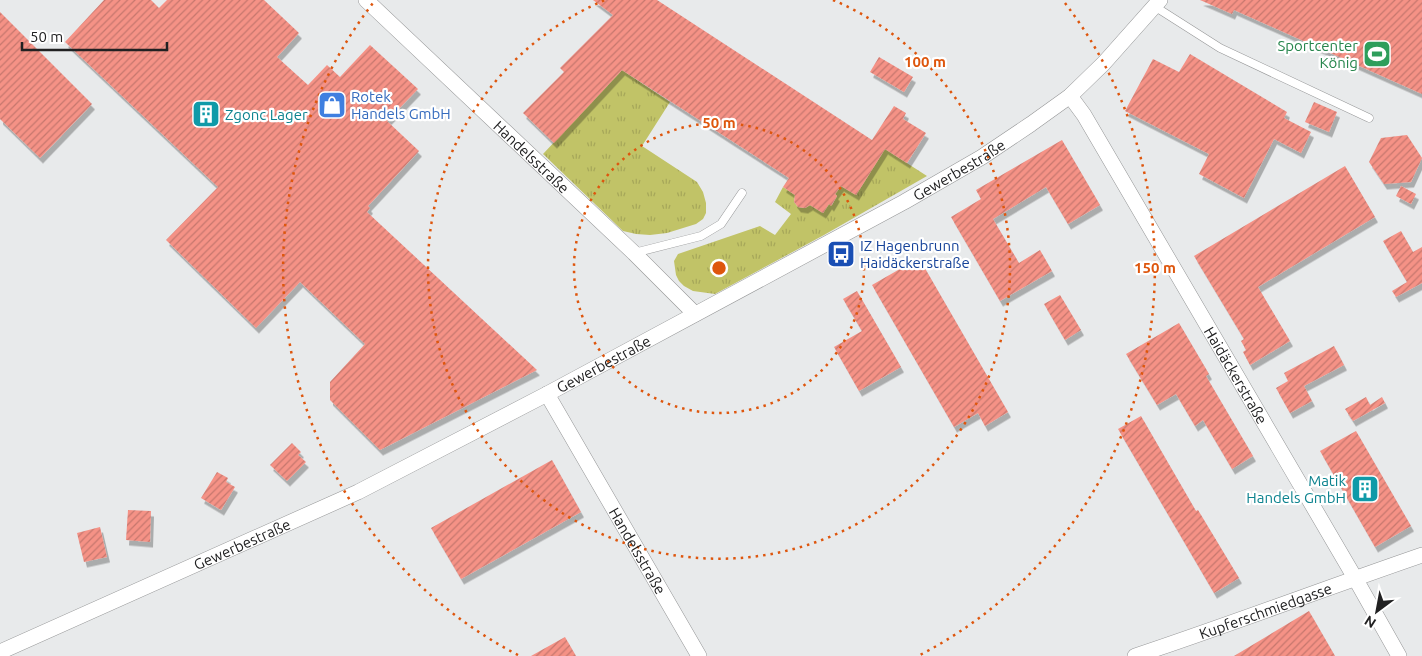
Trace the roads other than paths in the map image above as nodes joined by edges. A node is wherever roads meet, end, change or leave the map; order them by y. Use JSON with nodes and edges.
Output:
{"nodes":[{"id":1,"x":366,"y":0,"type":"edge"},
{"id":2,"x":1157,"y":3,"type":"edge"},
{"id":3,"x":1070,"y":96,"type":"junction"},
{"id":4,"x":1369,"y":118,"type":"dead end"},
{"id":5,"x":742,"y":193,"type":"dead end"},
{"id":6,"x":634,"y":253,"type":"junction"},
{"id":7,"x":695,"y":314,"type":"junction"},
{"id":8,"x":547,"y":394,"type":"junction"},
{"id":9,"x":1422,"y":555,"type":"edge"},
{"id":10,"x":1355,"y":578,"type":"junction"},
{"id":11,"x":0,"y":652,"type":"edge"},
{"id":12,"x":699,"y":656,"type":"edge"},
{"id":13,"x":1135,"y":656,"type":"edge"},
{"id":14,"x":1399,"y":656,"type":"edge"}],
"edges":[{"from":1,"to":6,"type":"street","name":"Handelsstraße"},
{"from":2,"to":3,"type":"street","name":"Gewerbestraße"},
{"from":2,"to":4,"type":"lane"},
{"from":3,"to":7,"type":"street","name":"Gewerbestraße"},
{"from":3,"to":10,"type":"street","name":"Haidäckerstraße"},
{"from":5,"to":6,"type":"lane"},
{"from":6,"to":7,"type":"street","name":"Handelsstraße"},
{"from":7,"to":8,"type":"street","name":"Gewerbestraße"},
{"from":8,"to":11,"type":"street","name":"Gewerbestraße"},
{"from":8,"to":12,"type":"street","name":"Handelsstraße"},
{"from":9,"to":10,"type":"street","name":"Kupferschmiedgasse"},
{"from":10,"to":13,"type":"street","name":"Kupferschmiedgasse"},
{"from":10,"to":14,"type":"street","name":"Haidäckerstraße"}]}
